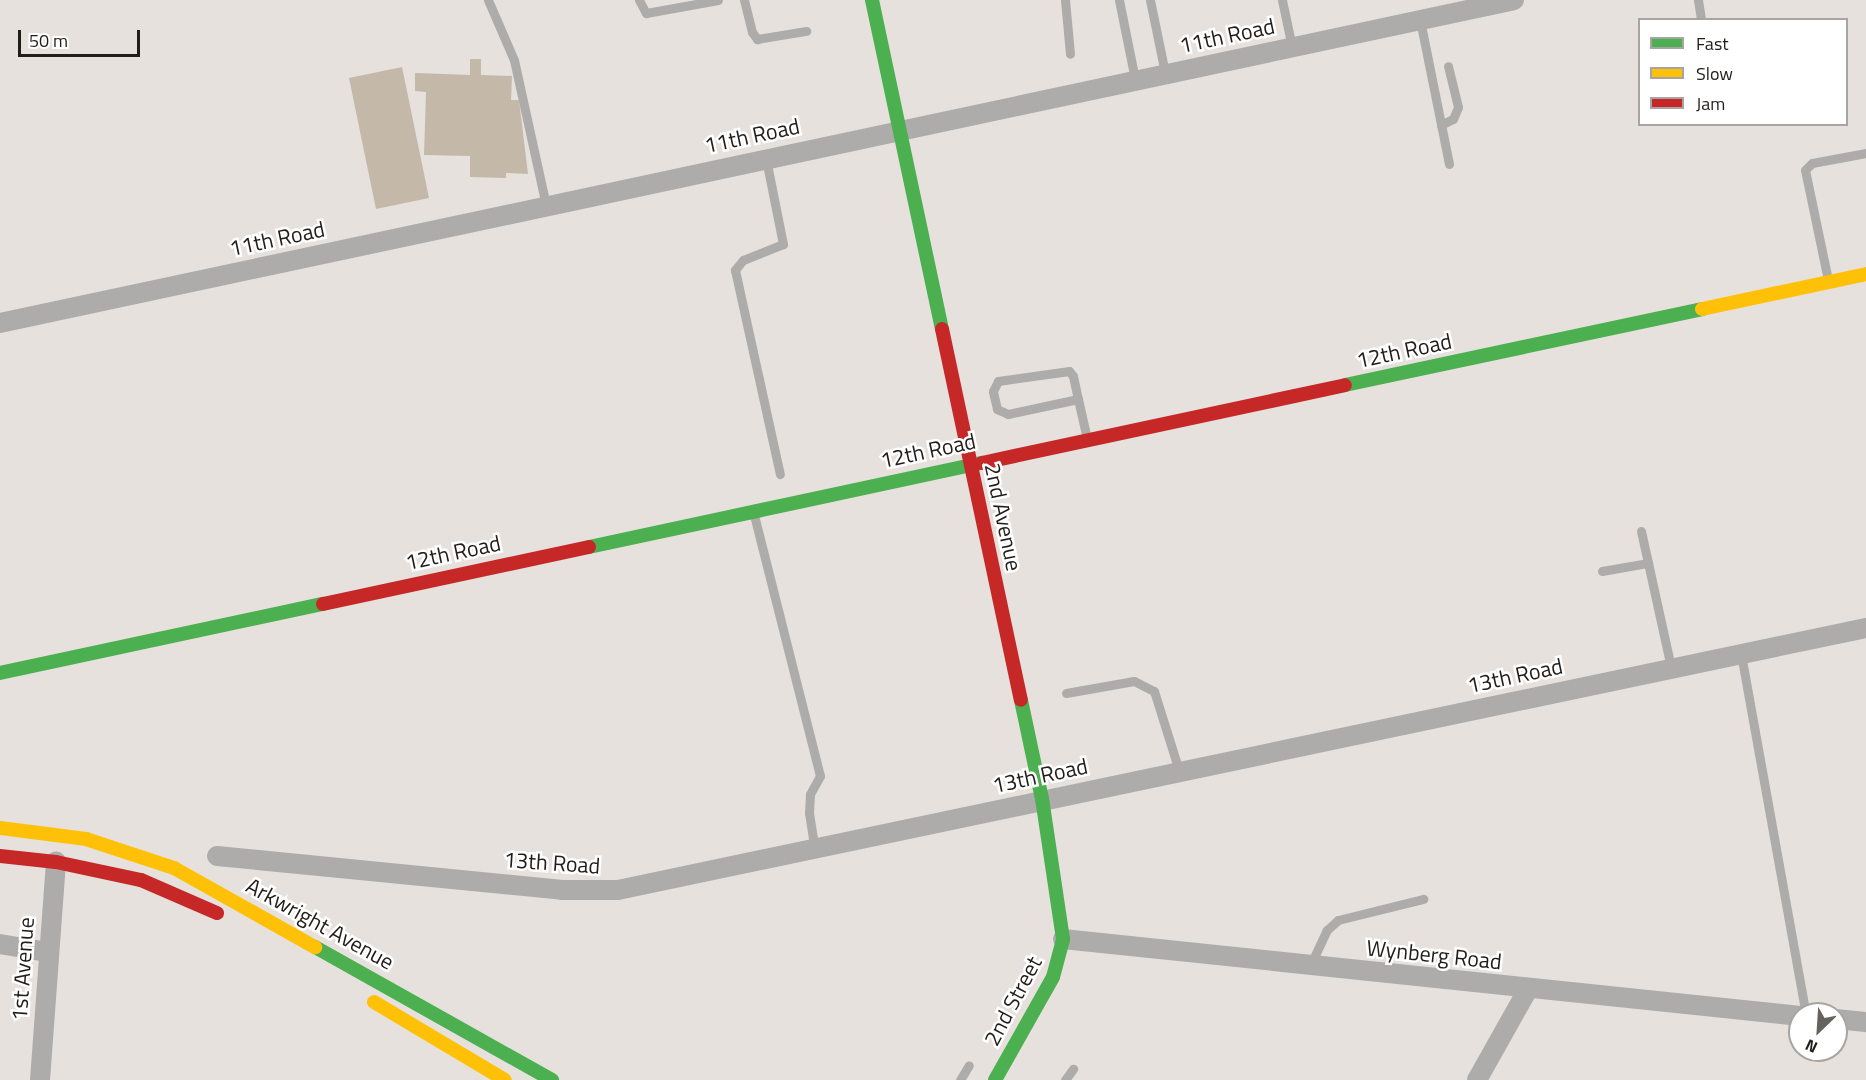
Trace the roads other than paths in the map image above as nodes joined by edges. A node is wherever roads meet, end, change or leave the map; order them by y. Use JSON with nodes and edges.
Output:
{"nodes":[{"id":1,"x":488,"y":0,"type":"edge"},
{"id":2,"x":639,"y":0,"type":"edge"},
{"id":3,"x":718,"y":0,"type":"edge"},
{"id":4,"x":744,"y":0,"type":"edge"},
{"id":5,"x":872,"y":0,"type":"edge"},
{"id":6,"x":1065,"y":0,"type":"edge"},
{"id":7,"x":1119,"y":0,"type":"edge"},
{"id":8,"x":1150,"y":0,"type":"edge"},
{"id":9,"x":1282,"y":0,"type":"edge"},
{"id":10,"x":1514,"y":0,"type":"edge"},
{"id":11,"x":1698,"y":0,"type":"edge"},
{"id":12,"x":1701,"y":18,"type":"edge"},
{"id":13,"x":1419,"y":20,"type":"junction"},
{"id":14,"x":806,"y":31,"type":"dead end"},
{"id":15,"x":1292,"y":47,"type":"junction"},
{"id":16,"x":1070,"y":54,"type":"dead end"},
{"id":17,"x":1448,"y":66,"type":"dead end"},
{"id":18,"x":1166,"y":73,"type":"junction"},
{"id":19,"x":1135,"y":80,"type":"junction"},
{"id":20,"x":1441,"y":125,"type":"junction"},
{"id":21,"x":899,"y":129,"type":"junction"},
{"id":22,"x":1866,"y":153,"type":"edge"},
{"id":23,"x":766,"y":158,"type":"junction"},
{"id":24,"x":1449,"y":164,"type":"dead end"},
{"id":25,"x":546,"y":205,"type":"junction"},
{"id":26,"x":1866,"y":274,"type":"edge"},
{"id":27,"x":1828,"y":282,"type":"junction"},
{"id":28,"x":0,"y":323,"type":"edge"},
{"id":29,"x":1078,"y":399,"type":"junction"},
{"id":30,"x":1087,"y":439,"type":"junction"},
{"id":31,"x":970,"y":463,"type":"junction"},
{"id":32,"x":780,"y":474,"type":"dead end"},
{"id":33,"x":753,"y":510,"type":"junction"},
{"id":34,"x":1641,"y":531,"type":"dead end"},
{"id":35,"x":1648,"y":563,"type":"junction"},
{"id":36,"x":1602,"y":571,"type":"dead end"},
{"id":37,"x":1866,"y":628,"type":"edge"},
{"id":38,"x":1741,"y":654,"type":"junction"},
{"id":39,"x":1671,"y":668,"type":"junction"},
{"id":40,"x":0,"y":673,"type":"edge"},
{"id":41,"x":1066,"y":693,"type":"dead end"},
{"id":42,"x":1179,"y":771,"type":"junction"},
{"id":43,"x":1042,"y":799,"type":"junction"},
{"id":44,"x":0,"y":828,"type":"edge"},
{"id":45,"x":816,"y":852,"type":"junction"},
{"id":46,"x":0,"y":856,"type":"edge"},
{"id":47,"x":217,"y":856,"type":"dead end"},
{"id":48,"x":56,"y":862,"type":"junction"},
{"id":49,"x":1424,"y":899,"type":"dead end"},
{"id":50,"x":227,"y":918,"type":"dead end"},
{"id":51,"x":1063,"y":939,"type":"junction"},
{"id":52,"x":0,"y":944,"type":"edge"},
{"id":53,"x":48,"y":952,"type":"junction"},
{"id":54,"x":1310,"y":966,"type":"junction"},
{"id":55,"x":1528,"y":989,"type":"junction"},
{"id":56,"x":361,"y":994,"type":"dead end"},
{"id":57,"x":1804,"y":1002,"type":"edge"},
{"id":58,"x":1788,"y":1015,"type":"edge"},
{"id":59,"x":1848,"y":1020,"type":"edge"},
{"id":60,"x":1866,"y":1022,"type":"edge"},
{"id":61,"x":969,"y":1065,"type":"dead end"},
{"id":62,"x":1072,"y":1070,"type":"dead end"},
{"id":63,"x":520,"y":1072,"type":"edge"},
{"id":64,"x":40,"y":1080,"type":"edge"},
{"id":65,"x":505,"y":1080,"type":"edge"},
{"id":66,"x":552,"y":1080,"type":"edge"},
{"id":67,"x":960,"y":1080,"type":"edge"},
{"id":68,"x":995,"y":1080,"type":"edge"},
{"id":69,"x":1065,"y":1080,"type":"edge"},
{"id":70,"x":1477,"y":1080,"type":"edge"}],
"edges":[{"from":1,"to":25,"type":"lane"},
{"from":2,"to":3,"type":"lane"},
{"from":4,"to":14,"type":"lane"},
{"from":5,"to":21,"type":"street","name":"2nd Avenue"},
{"from":6,"to":16,"type":"lane"},
{"from":7,"to":19,"type":"lane"},
{"from":8,"to":18,"type":"lane"},
{"from":9,"to":15,"type":"lane"},
{"from":10,"to":13,"type":"street","name":"11th Road"},
{"from":11,"to":12,"type":"lane"},
{"from":13,"to":15,"type":"street","name":"11th Road"},
{"from":13,"to":20,"type":"lane"},
{"from":15,"to":18,"type":"street","name":"11th Road"},
{"from":17,"to":20,"type":"lane"},
{"from":18,"to":19,"type":"street","name":"11th Road"},
{"from":19,"to":21,"type":"street","name":"11th Road"},
{"from":20,"to":24,"type":"lane"},
{"from":21,"to":23,"type":"street","name":"11th Road"},
{"from":21,"to":31,"type":"street","name":"2nd Avenue"},
{"from":22,"to":27,"type":"lane"},
{"from":23,"to":25,"type":"street","name":"11th Road"},
{"from":23,"to":32,"type":"lane"},
{"from":25,"to":28,"type":"street","name":"11th Road"},
{"from":26,"to":27,"type":"street","name":"12th Road"},
{"from":27,"to":30,"type":"street","name":"12th Road"},
{"from":29,"to":29,"type":"lane"},
{"from":29,"to":30,"type":"lane"},
{"from":30,"to":31,"type":"street","name":"12th Road"},
{"from":31,"to":33,"type":"street","name":"12th Road"},
{"from":31,"to":43,"type":"street","name":"2nd Avenue"},
{"from":33,"to":40,"type":"street","name":"12th Road"},
{"from":33,"to":45,"type":"lane"},
{"from":34,"to":35,"type":"lane"},
{"from":35,"to":36,"type":"lane"},
{"from":35,"to":39,"type":"lane"},
{"from":37,"to":38,"type":"street","name":"13th Road"},
{"from":38,"to":39,"type":"street","name":"13th Road"},
{"from":38,"to":57,"type":"lane"},
{"from":39,"to":42,"type":"street","name":"13th Road"},
{"from":41,"to":42,"type":"lane"},
{"from":42,"to":43,"type":"street","name":"13th Road"},
{"from":43,"to":45,"type":"street","name":"13th Road"},
{"from":43,"to":51,"type":"street","name":"2nd Avenue"},
{"from":44,"to":63,"type":"street","name":"Arkwright Avenue"},
{"from":45,"to":47,"type":"street","name":"13th Road"},
{"from":46,"to":48,"type":"street"},
{"from":48,"to":50,"type":"street","name":"Arkwright Avenue"},
{"from":48,"to":53,"type":"street","name":"1st Avenue"},
{"from":49,"to":54,"type":"lane"},
{"from":51,"to":54,"type":"street","name":"Wynberg Road"},
{"from":51,"to":68,"type":"street","name":"2nd Street"},
{"from":52,"to":53,"type":"street"},
{"from":53,"to":64,"type":"street","name":"1st Avenue"},
{"from":54,"to":55,"type":"street","name":"Wynberg Road"},
{"from":55,"to":58,"type":"street","name":"Wynberg Road"},
{"from":55,"to":70,"type":"street"},
{"from":56,"to":65,"type":"street","name":"Arkwright Avenue"},
{"from":59,"to":60,"type":"street"},
{"from":61,"to":67,"type":"lane"},
{"from":62,"to":69,"type":"lane"},
{"from":63,"to":66,"type":"street","name":"Arkwright Avenue"}]}
